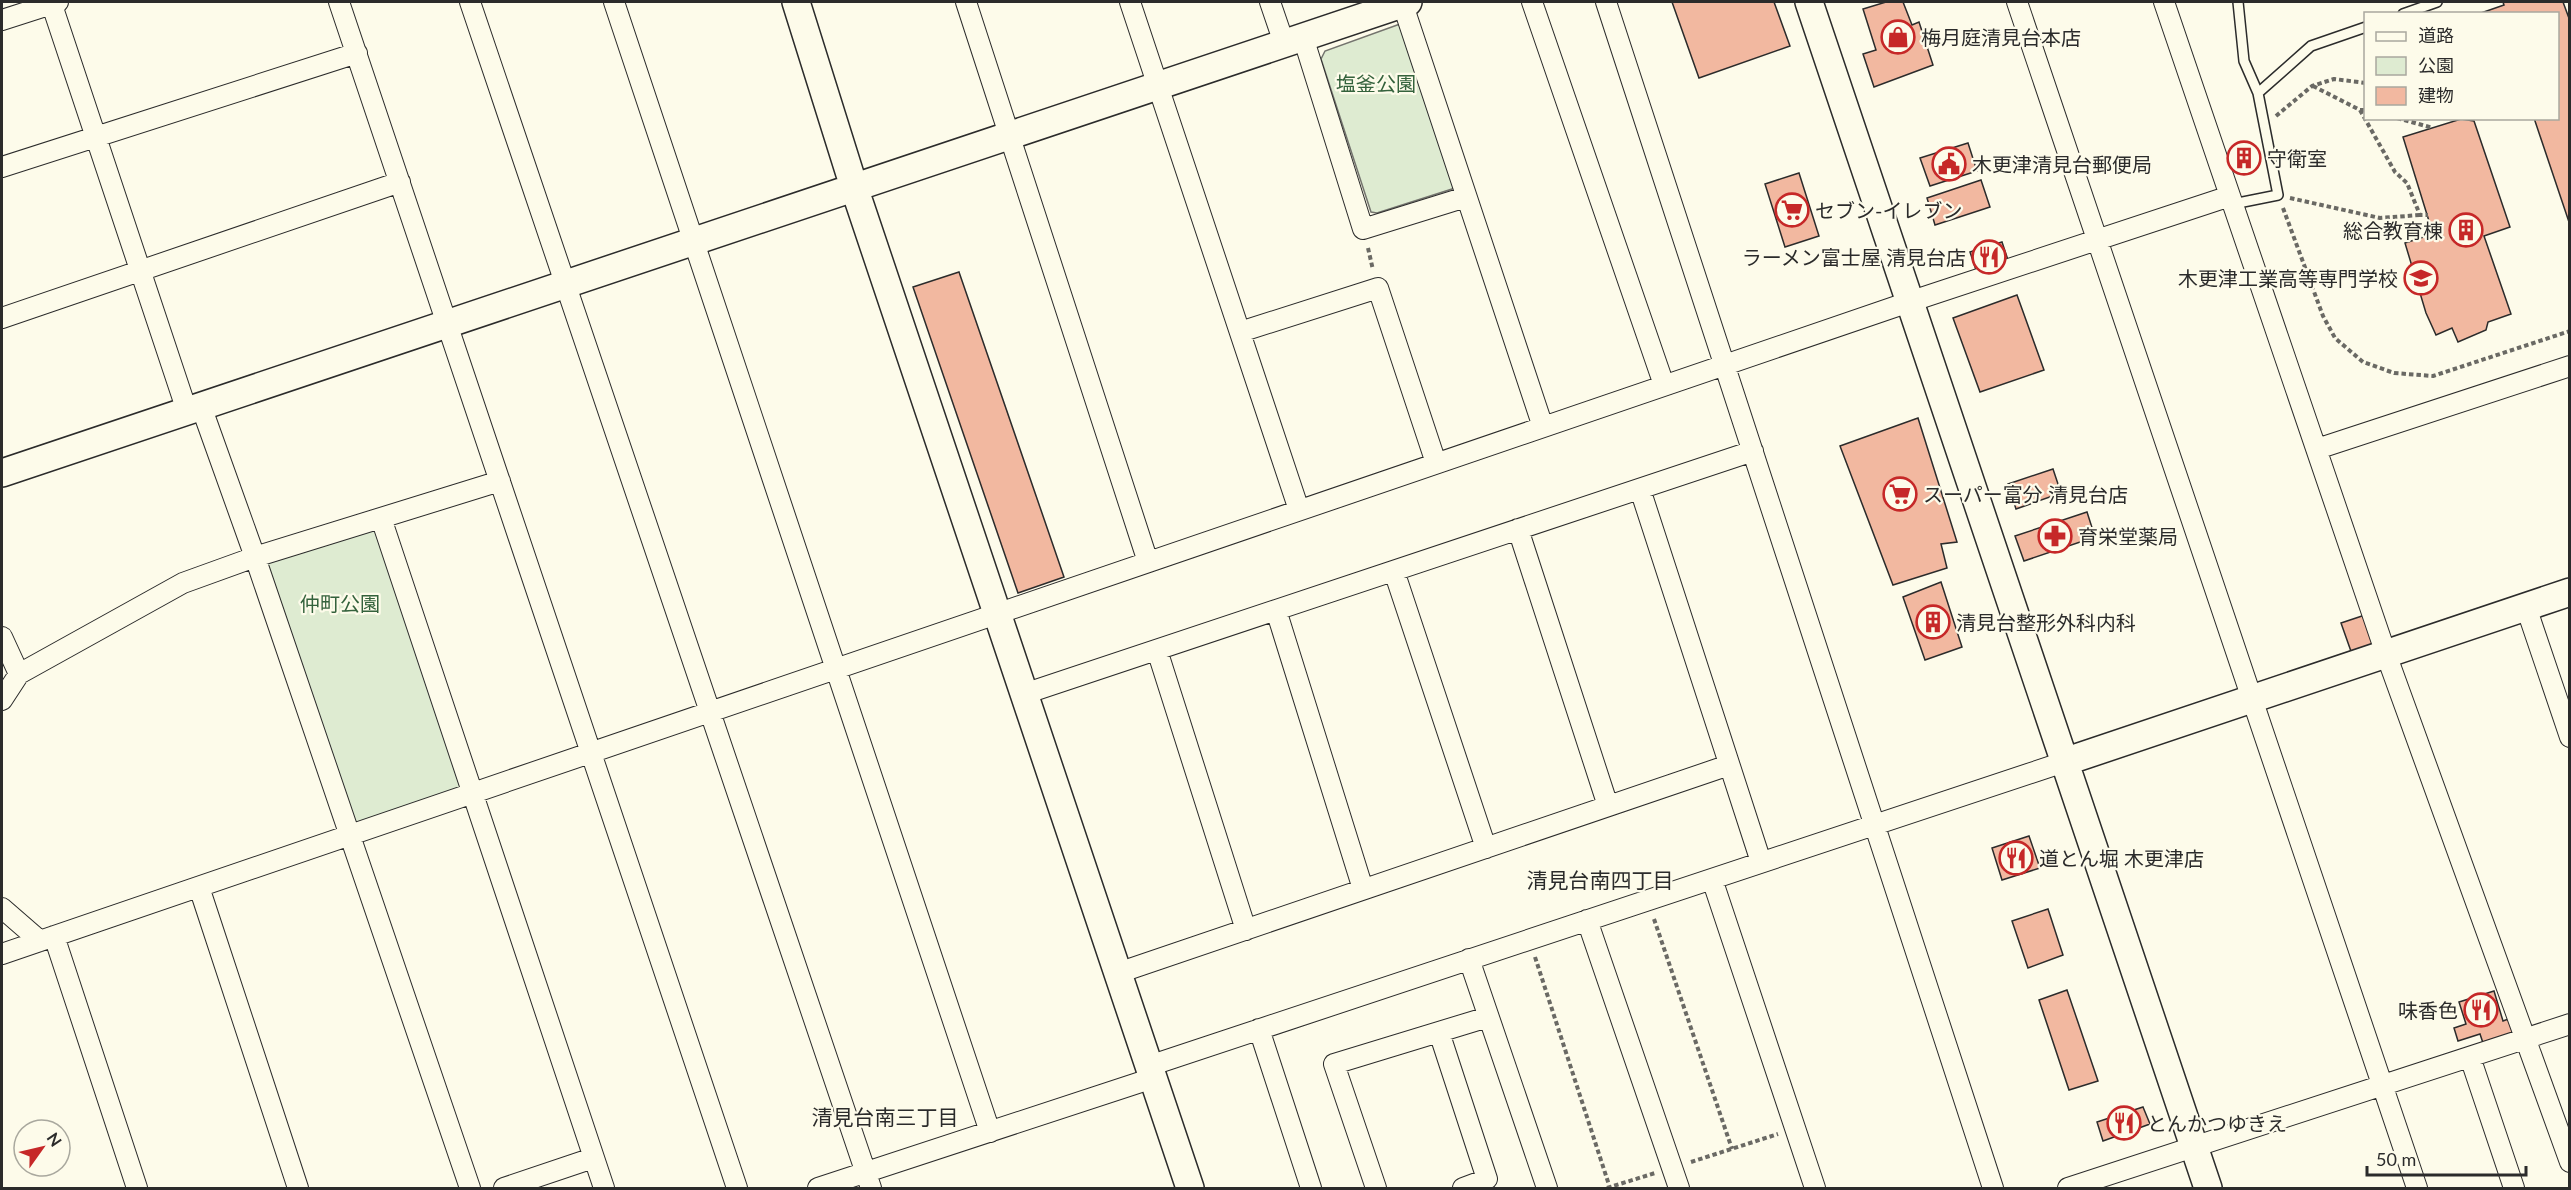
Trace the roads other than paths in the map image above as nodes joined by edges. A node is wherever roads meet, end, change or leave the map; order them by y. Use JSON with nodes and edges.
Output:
{"nodes":[{"id":1,"x":54,"y":2,"type":"edge"},
{"id":2,"x":339,"y":2,"type":"edge"},
{"id":3,"x":470,"y":2,"type":"edge"},
{"id":4,"x":614,"y":2,"type":"edge"},
{"id":5,"x":796,"y":2,"type":"edge"},
{"id":6,"x":966,"y":2,"type":"edge"},
{"id":7,"x":1130,"y":2,"type":"edge"},
{"id":8,"x":1270,"y":2,"type":"edge"},
{"id":9,"x":1404,"y":2,"type":"edge"},
{"id":10,"x":1532,"y":2,"type":"edge"},
{"id":11,"x":1606,"y":2,"type":"edge"},
{"id":12,"x":1809,"y":2,"type":"edge"},
{"id":13,"x":2017,"y":2,"type":"edge"},
{"id":14,"x":2163,"y":2,"type":"edge"},
{"id":15,"x":2238,"y":2,"type":"edge"},
{"id":16,"x":2437,"y":2,"type":"edge"},
{"id":17,"x":2409,"y":12,"type":"edge"},
{"id":18,"x":2,"y":20,"type":"edge"},
{"id":19,"x":2364,"y":28,"type":"edge"},
{"id":20,"x":1293,"y":40,"type":"junction"},
{"id":21,"x":357,"y":53,"type":"junction"},
{"id":22,"x":1158,"y":86,"type":"junction"},
{"id":23,"x":2258,"y":93,"type":"junction"},
{"id":24,"x":1009,"y":135,"type":"junction"},
{"id":25,"x":96,"y":136,"type":"junction"},
{"id":26,"x":2,"y":167,"type":"edge"},
{"id":27,"x":400,"y":182,"type":"junction"},
{"id":28,"x":854,"y":187,"type":"junction"},
{"id":29,"x":1466,"y":197,"type":"junction"},
{"id":30,"x":2232,"y":200,"type":"junction"},
{"id":31,"x":2097,"y":240,"type":"junction"},
{"id":32,"x":692,"y":242,"type":"junction"},
{"id":33,"x":141,"y":270,"type":"junction"},
{"id":34,"x":566,"y":284,"type":"junction"},
{"id":35,"x":1909,"y":302,"type":"junction"},
{"id":36,"x":2,"y":318,"type":"edge"},
{"id":37,"x":447,"y":324,"type":"junction"},
{"id":38,"x":1240,"y":332,"type":"junction"},
{"id":39,"x":1725,"y":364,"type":"junction"},
{"id":40,"x":2570,"y":366,"type":"edge"},
{"id":41,"x":1664,"y":385,"type":"junction"},
{"id":42,"x":194,"y":409,"type":"junction"},
{"id":43,"x":1543,"y":427,"type":"junction"},
{"id":44,"x":2317,"y":449,"type":"junction"},
{"id":45,"x":1753,"y":451,"type":"junction"},
{"id":46,"x":1436,"y":463,"type":"junction"},
{"id":47,"x":2,"y":473,"type":"edge"},
{"id":48,"x":500,"y":481,"type":"junction"},
{"id":49,"x":1640,"y":489,"type":"junction"},
{"id":50,"x":1299,"y":510,"type":"junction"},
{"id":51,"x":381,"y":518,"type":"junction"},
{"id":52,"x":1518,"y":529,"type":"junction"},
{"id":53,"x":255,"y":557,"type":"junction"},
{"id":54,"x":1148,"y":562,"type":"junction"},
{"id":55,"x":1394,"y":571,"type":"junction"},
{"id":56,"x":2570,"y":592,"type":"edge"},
{"id":57,"x":2526,"y":607,"type":"junction"},
{"id":58,"x":1275,"y":610,"type":"junction"},
{"id":59,"x":998,"y":614,"type":"junction"},
{"id":60,"x":2,"y":637,"type":"edge"},
{"id":61,"x":1157,"y":650,"type":"junction"},
{"id":62,"x":2386,"y":654,"type":"junction"},
{"id":63,"x":835,"y":669,"type":"junction"},
{"id":64,"x":19,"y":674,"type":"junction"},
{"id":65,"x":1024,"y":694,"type":"junction"},
{"id":66,"x":2252,"y":699,"type":"junction"},
{"id":67,"x":2,"y":700,"type":"edge"},
{"id":68,"x":710,"y":712,"type":"junction"},
{"id":69,"x":2570,"y":737,"type":"edge"},
{"id":70,"x":591,"y":752,"type":"junction"},
{"id":71,"x":2064,"y":762,"type":"junction"},
{"id":72,"x":1729,"y":765,"type":"junction"},
{"id":73,"x":472,"y":793,"type":"junction"},
{"id":74,"x":1608,"y":806,"type":"junction"},
{"id":75,"x":1875,"y":825,"type":"junction"},
{"id":76,"x":349,"y":835,"type":"junction"},
{"id":77,"x":1486,"y":848,"type":"junction"},
{"id":78,"x":1761,"y":862,"type":"junction"},
{"id":79,"x":1712,"y":879,"type":"junction"},
{"id":80,"x":199,"y":887,"type":"junction"},
{"id":81,"x":1363,"y":889,"type":"junction"},
{"id":82,"x":2,"y":908,"type":"edge"},
{"id":83,"x":1587,"y":920,"type":"junction"},
{"id":84,"x":1246,"y":930,"type":"junction"},
{"id":85,"x":47,"y":939,"type":"junction"},
{"id":86,"x":2,"y":954,"type":"edge"},
{"id":87,"x":1469,"y":959,"type":"junction"},
{"id":88,"x":1118,"y":973,"type":"junction"},
{"id":89,"x":1488,"y":1017,"type":"junction"},
{"id":90,"x":2570,"y":1024,"type":"edge"},
{"id":91,"x":1259,"y":1029,"type":"junction"},
{"id":92,"x":1439,"y":1032,"type":"junction"},
{"id":93,"x":2525,"y":1039,"type":"junction"},
{"id":94,"x":2470,"y":1057,"type":"junction"},
{"id":95,"x":1151,"y":1072,"type":"junction"},
{"id":96,"x":2382,"y":1086,"type":"junction"},
{"id":97,"x":990,"y":1132,"type":"junction"},
{"id":98,"x":2194,"y":1146,"type":"junction"},
{"id":99,"x":593,"y":1158,"type":"junction"},
{"id":100,"x":2570,"y":1162,"type":"edge"},
{"id":101,"x":868,"y":1181,"type":"edge"},
{"id":102,"x":137,"y":1188,"type":"edge"},
{"id":103,"x":298,"y":1188,"type":"edge"},
{"id":104,"x":470,"y":1188,"type":"edge"},
{"id":105,"x":504,"y":1188,"type":"edge"},
{"id":106,"x":604,"y":1188,"type":"edge"},
{"id":107,"x":737,"y":1188,"type":"edge"},
{"id":108,"x":818,"y":1188,"type":"edge"},
{"id":109,"x":1190,"y":1188,"type":"edge"},
{"id":110,"x":1311,"y":1188,"type":"edge"},
{"id":111,"x":1377,"y":1188,"type":"edge"},
{"id":112,"x":1463,"y":1188,"type":"edge"},
{"id":113,"x":1546,"y":1188,"type":"edge"},
{"id":114,"x":1679,"y":1188,"type":"edge"},
{"id":115,"x":1815,"y":1188,"type":"edge"},
{"id":116,"x":1993,"y":1188,"type":"edge"},
{"id":117,"x":2068,"y":1188,"type":"edge"},
{"id":118,"x":2208,"y":1188,"type":"edge"},
{"id":119,"x":2417,"y":1188,"type":"edge"},
{"id":120,"x":2514,"y":1188,"type":"edge"}],
"edges":[{"from":1,"to":18,"type":"street"},
{"from":1,"to":25,"type":"street"},
{"from":2,"to":21,"type":"street"},
{"from":3,"to":34,"type":"street"},
{"from":4,"to":32,"type":"street"},
{"from":5,"to":28,"type":"street"},
{"from":6,"to":24,"type":"street"},
{"from":7,"to":22,"type":"street"},
{"from":8,"to":20,"type":"street"},
{"from":9,"to":20,"type":"street"},
{"from":9,"to":29,"type":"street"},
{"from":10,"to":41,"type":"street"},
{"from":11,"to":39,"type":"street"},
{"from":12,"to":35,"type":"street"},
{"from":13,"to":31,"type":"street"},
{"from":14,"to":30,"type":"street"},
{"from":15,"to":23,"type":"lane"},
{"from":16,"to":17,"type":"lane"},
{"from":19,"to":23,"type":"lane"},
{"from":20,"to":22,"type":"street"},
{"from":20,"to":29,"type":"street"},
{"from":21,"to":25,"type":"street"},
{"from":21,"to":27,"type":"street"},
{"from":22,"to":24,"type":"street"},
{"from":22,"to":38,"type":"street"},
{"from":23,"to":30,"type":"lane"},
{"from":24,"to":28,"type":"street"},
{"from":24,"to":54,"type":"street"},
{"from":25,"to":26,"type":"street"},
{"from":25,"to":33,"type":"street"},
{"from":27,"to":33,"type":"street"},
{"from":27,"to":37,"type":"street"},
{"from":28,"to":32,"type":"street"},
{"from":28,"to":59,"type":"street"},
{"from":29,"to":43,"type":"street"},
{"from":30,"to":31,"type":"street"},
{"from":30,"to":44,"type":"street"},
{"from":31,"to":35,"type":"street"},
{"from":31,"to":66,"type":"street"},
{"from":32,"to":34,"type":"street"},
{"from":32,"to":63,"type":"street"},
{"from":33,"to":36,"type":"street"},
{"from":33,"to":42,"type":"street"},
{"from":34,"to":37,"type":"street"},
{"from":34,"to":68,"type":"street"},
{"from":35,"to":39,"type":"street"},
{"from":35,"to":71,"type":"street"},
{"from":37,"to":42,"type":"street"},
{"from":37,"to":48,"type":"street"},
{"from":38,"to":46,"type":"street"},
{"from":38,"to":50,"type":"street"},
{"from":39,"to":41,"type":"street"},
{"from":39,"to":45,"type":"street"},
{"from":40,"to":44,"type":"street"},
{"from":41,"to":43,"type":"street"},
{"from":42,"to":47,"type":"street"},
{"from":42,"to":53,"type":"street"},
{"from":43,"to":46,"type":"street"},
{"from":44,"to":62,"type":"street"},
{"from":45,"to":49,"type":"street"},
{"from":45,"to":75,"type":"street"},
{"from":46,"to":50,"type":"street"},
{"from":48,"to":51,"type":"street"},
{"from":48,"to":70,"type":"street"},
{"from":49,"to":52,"type":"street"},
{"from":49,"to":72,"type":"street"},
{"from":50,"to":54,"type":"street"},
{"from":51,"to":53,"type":"street"},
{"from":51,"to":73,"type":"street"},
{"from":52,"to":55,"type":"street"},
{"from":52,"to":74,"type":"street"},
{"from":53,"to":64,"type":"street"},
{"from":53,"to":76,"type":"street"},
{"from":54,"to":59,"type":"street"},
{"from":55,"to":58,"type":"street"},
{"from":55,"to":77,"type":"street"},
{"from":56,"to":57,"type":"street"},
{"from":57,"to":62,"type":"street"},
{"from":57,"to":69,"type":"street"},
{"from":58,"to":61,"type":"street"},
{"from":58,"to":81,"type":"street"},
{"from":59,"to":63,"type":"street"},
{"from":59,"to":65,"type":"street"},
{"from":60,"to":64,"type":"street"},
{"from":61,"to":65,"type":"street"},
{"from":61,"to":84,"type":"street"},
{"from":62,"to":66,"type":"street"},
{"from":62,"to":93,"type":"street"},
{"from":63,"to":68,"type":"street"},
{"from":63,"to":97,"type":"street"},
{"from":64,"to":67,"type":"street"},
{"from":65,"to":88,"type":"street"},
{"from":66,"to":71,"type":"street"},
{"from":66,"to":96,"type":"street"},
{"from":68,"to":70,"type":"street"},
{"from":68,"to":101,"type":"street"},
{"from":70,"to":73,"type":"street"},
{"from":70,"to":107,"type":"street"},
{"from":71,"to":75,"type":"street"},
{"from":71,"to":98,"type":"street"},
{"from":72,"to":74,"type":"street"},
{"from":72,"to":78,"type":"street"},
{"from":73,"to":76,"type":"street"},
{"from":73,"to":99,"type":"street"},
{"from":74,"to":77,"type":"street"},
{"from":75,"to":78,"type":"street"},
{"from":75,"to":116,"type":"street"},
{"from":76,"to":80,"type":"street"},
{"from":76,"to":104,"type":"street"},
{"from":77,"to":81,"type":"street"},
{"from":78,"to":79,"type":"street"},
{"from":79,"to":83,"type":"street"},
{"from":79,"to":115,"type":"street"},
{"from":80,"to":85,"type":"street"},
{"from":80,"to":103,"type":"street"},
{"from":81,"to":84,"type":"street"},
{"from":82,"to":85,"type":"street"},
{"from":83,"to":87,"type":"street"},
{"from":83,"to":114,"type":"street"},
{"from":84,"to":88,"type":"street"},
{"from":85,"to":86,"type":"street"},
{"from":85,"to":102,"type":"street"},
{"from":87,"to":89,"type":"street"},
{"from":87,"to":91,"type":"street"},
{"from":88,"to":95,"type":"street"},
{"from":89,"to":92,"type":"street"},
{"from":89,"to":113,"type":"street"},
{"from":90,"to":93,"type":"street"},
{"from":91,"to":95,"type":"street"},
{"from":91,"to":110,"type":"street"},
{"from":92,"to":111,"type":"street"},
{"from":92,"to":112,"type":"street"},
{"from":93,"to":94,"type":"street"},
{"from":93,"to":100,"type":"street"},
{"from":94,"to":96,"type":"street"},
{"from":94,"to":120,"type":"street"},
{"from":95,"to":97,"type":"street"},
{"from":95,"to":109,"type":"street"},
{"from":96,"to":98,"type":"street"},
{"from":96,"to":119,"type":"street"},
{"from":97,"to":101,"type":"street"},
{"from":98,"to":117,"type":"street"},
{"from":98,"to":118,"type":"street"},
{"from":99,"to":105,"type":"street"},
{"from":99,"to":106,"type":"street"},
{"from":101,"to":108,"type":"street"}]}
